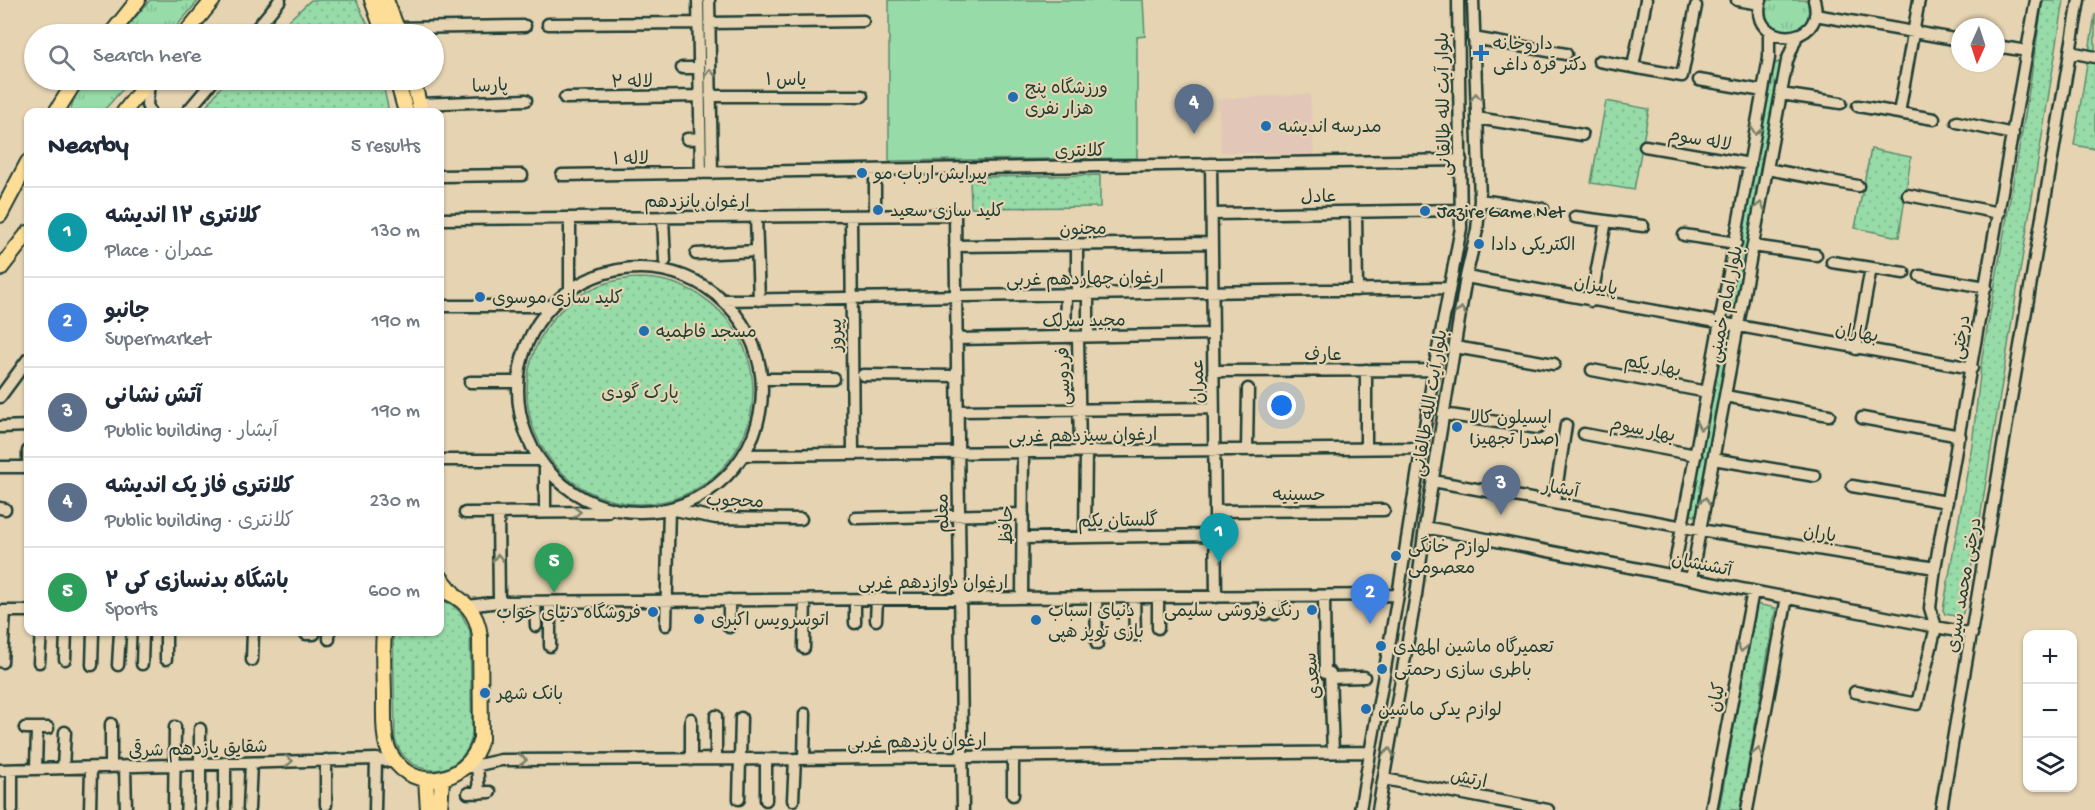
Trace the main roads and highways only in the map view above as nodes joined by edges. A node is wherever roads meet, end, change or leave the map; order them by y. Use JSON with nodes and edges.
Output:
{"nodes":[{"id":1,"x":138,"y":0,"type":"edge"},
{"id":2,"x":213,"y":0,"type":"edge"},
{"id":3,"x":372,"y":0,"type":"edge"},
{"id":4,"x":386,"y":0,"type":"edge"},
{"id":5,"x":119,"y":24,"type":"edge"},
{"id":6,"x":193,"y":24,"type":"edge"},
{"id":7,"x":388,"y":24,"type":"edge"},
{"id":8,"x":391,"y":24,"type":"edge"},
{"id":9,"x":69,"y":90,"type":"edge"},
{"id":10,"x":141,"y":90,"type":"edge"},
{"id":11,"x":400,"y":90,"type":"edge"},
{"id":12,"x":415,"y":90,"type":"edge"},
{"id":13,"x":58,"y":108,"type":"edge"},
{"id":14,"x":127,"y":108,"type":"edge"},
{"id":15,"x":405,"y":108,"type":"edge"},
{"id":16,"x":420,"y":108,"type":"edge"},
{"id":17,"x":24,"y":170,"type":"edge"},
{"id":18,"x":0,"y":215,"type":"edge"},
{"id":19,"x":24,"y":238,"type":"edge"},
{"id":20,"x":0,"y":269,"type":"edge"},
{"id":21,"x":444,"y":582,"type":"edge"},
{"id":22,"x":444,"y":592,"type":"edge"},
{"id":23,"x":455,"y":596,"type":"junction"},
{"id":24,"x":384,"y":636,"type":"edge"},
{"id":25,"x":442,"y":778,"type":"junction"},
{"id":26,"x":426,"y":779,"type":"junction"},
{"id":27,"x":428,"y":810,"type":"edge"},
{"id":28,"x":440,"y":810,"type":"edge"}],
"edges":[{"from":1,"to":5,"type":"main road"},
{"from":2,"to":6,"type":"main road"},
{"from":3,"to":7,"type":"main road"},
{"from":4,"to":8,"type":"main road"},
{"from":9,"to":13,"type":"main road"},
{"from":10,"to":14,"type":"main road"},
{"from":11,"to":15,"type":"main road"},
{"from":12,"to":16,"type":"main road"},
{"from":17,"to":18,"type":"main road"},
{"from":19,"to":20,"type":"main road"},
{"from":21,"to":23,"type":"main road"},
{"from":22,"to":23,"type":"main road"},
{"from":23,"to":25,"type":"main road"},
{"from":24,"to":26,"type":"main road"},
{"from":25,"to":26,"type":"main road"},
{"from":25,"to":28,"type":"main road"},
{"from":26,"to":27,"type":"main road"}]}
